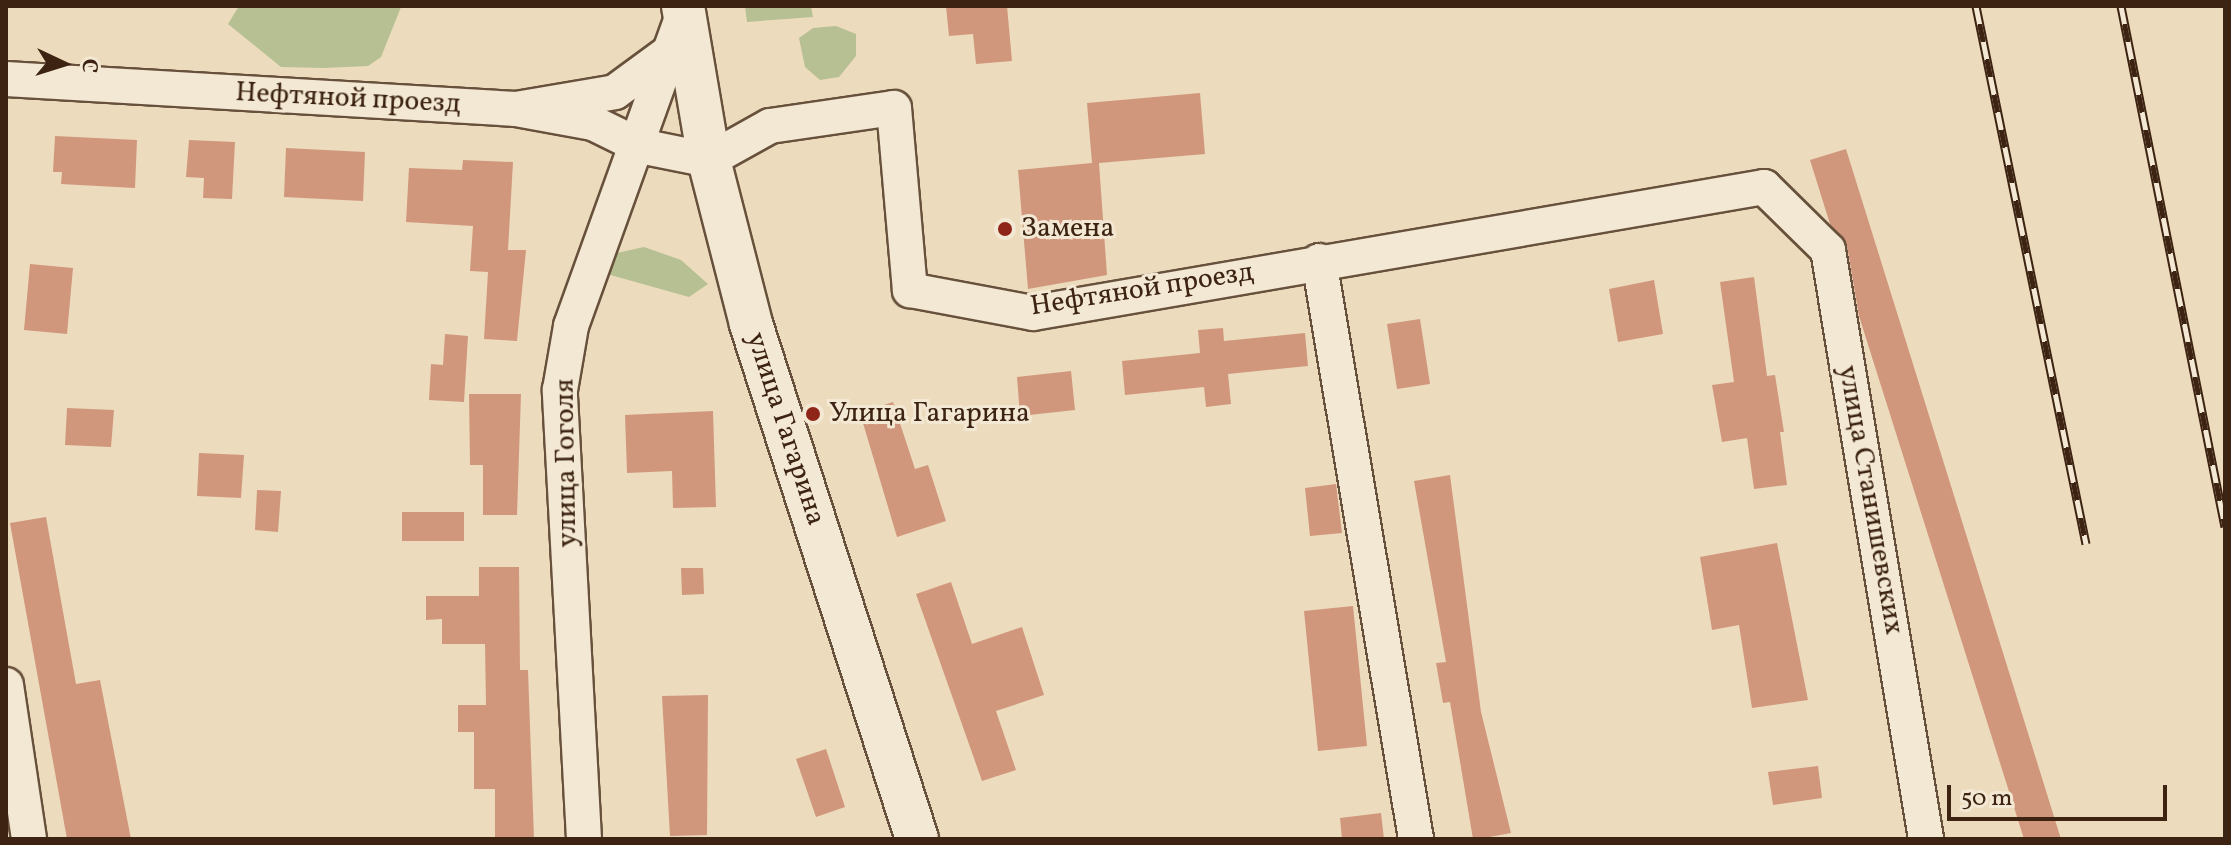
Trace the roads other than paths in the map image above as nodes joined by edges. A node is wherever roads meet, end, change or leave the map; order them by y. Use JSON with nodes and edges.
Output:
{"nodes":[{"id":1,"x":681,"y":22,"type":"edge"},
{"id":2,"x":6,"y":79,"type":"edge"},
{"id":3,"x":516,"y":109,"type":"junction"},
{"id":4,"x":640,"y":146,"type":"junction"},
{"id":5,"x":709,"y":160,"type":"junction"},
{"id":6,"x":1764,"y":187,"type":"joint"},
{"id":7,"x":1319,"y":261,"type":"junction"},
{"id":8,"x":6,"y":685,"type":"edge"},
{"id":9,"x":29,"y":839,"type":"edge"},
{"id":10,"x":584,"y":839,"type":"edge"},
{"id":11,"x":917,"y":839,"type":"edge"},
{"id":12,"x":1416,"y":839,"type":"edge"},
{"id":13,"x":1926,"y":839,"type":"edge"}],
"edges":[{"from":1,"to":3,"type":"street","name":"Нефтяной проезд"},
{"from":1,"to":4,"type":"street","name":"улица Гоголя"},
{"from":1,"to":5,"type":"street","name":"улица Гагарина"},
{"from":2,"to":3,"type":"street","name":"Нефтяной проезд"},
{"from":3,"to":4,"type":"street"},
{"from":4,"to":5,"type":"street"},
{"from":4,"to":10,"type":"street","name":"улица Гоголя"},
{"from":5,"to":7,"type":"street","name":"Нефтяной проезд"},
{"from":5,"to":11,"type":"street","name":"улица Гагарина"},
{"from":6,"to":7,"type":"street","name":"Нефтяной проезд"},
{"from":6,"to":13,"type":"street","name":"улица Станишевских"},
{"from":7,"to":12,"type":"street"},
{"from":8,"to":9,"type":"street"}]}
